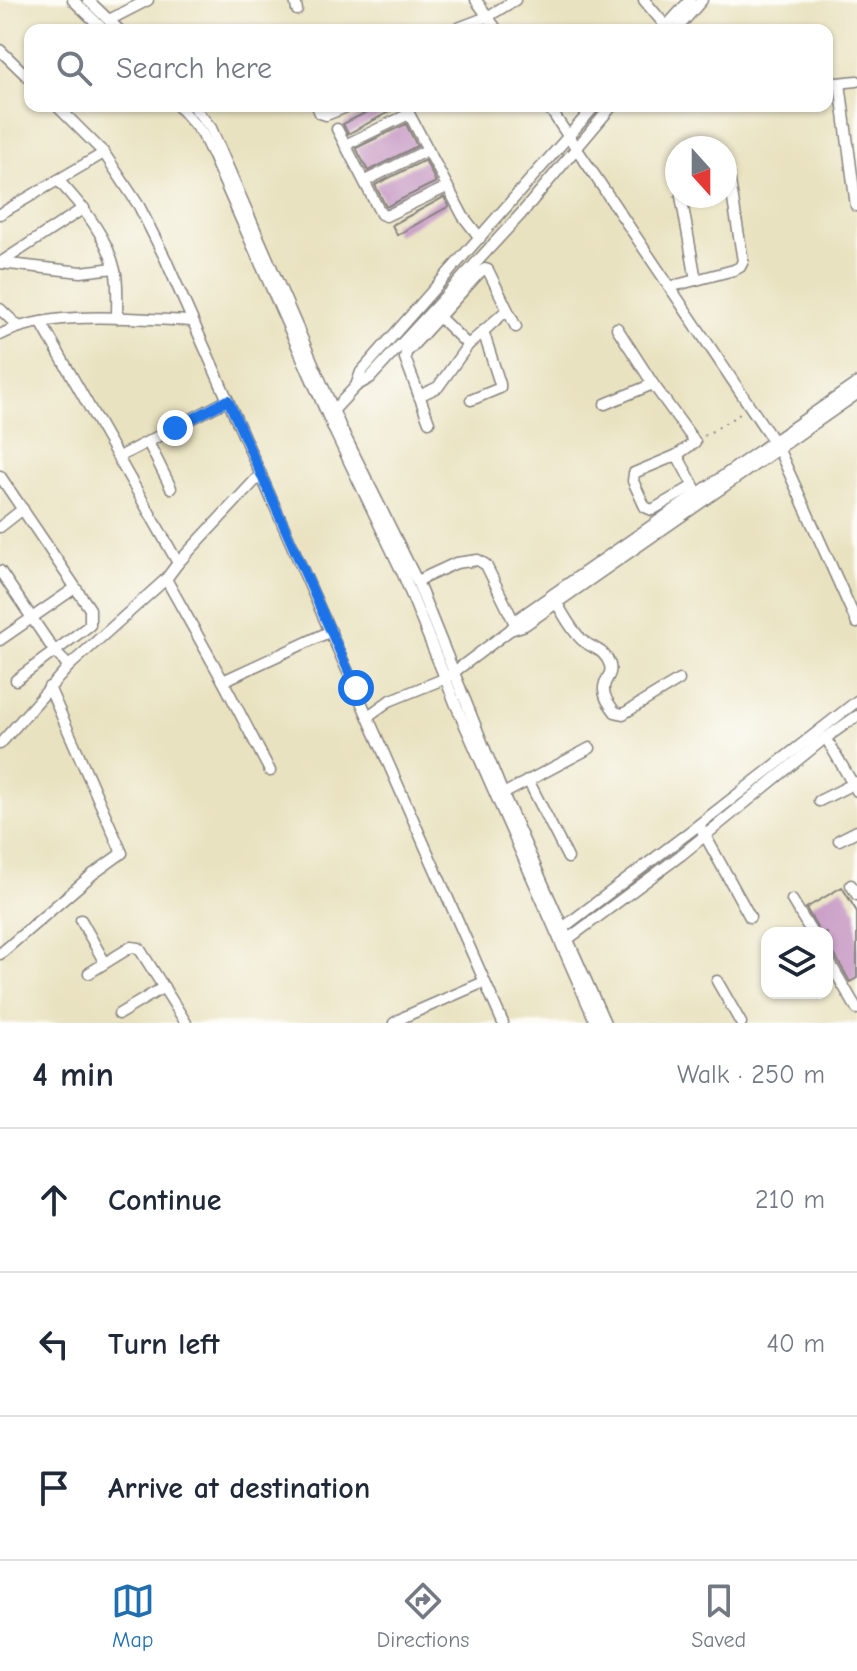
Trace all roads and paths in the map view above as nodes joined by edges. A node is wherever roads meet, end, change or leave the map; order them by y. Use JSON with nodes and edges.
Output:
{"nodes":[{"id":1,"x":73,"y":0,"type":"edge"},
{"id":2,"x":88,"y":0,"type":"edge"},
{"id":3,"x":148,"y":0,"type":"edge"},
{"id":4,"x":476,"y":0,"type":"edge"},
{"id":5,"x":515,"y":0,"type":"edge"},
{"id":6,"x":644,"y":0,"type":"edge"},
{"id":7,"x":690,"y":0,"type":"edge"},
{"id":8,"x":702,"y":0,"type":"edge"},
{"id":9,"x":487,"y":17,"type":"junction"},
{"id":10,"x":105,"y":24,"type":"edge"},
{"id":11,"x":105,"y":24,"type":"edge"},
{"id":12,"x":108,"y":24,"type":"edge"},
{"id":13,"x":469,"y":24,"type":"edge"},
{"id":14,"x":492,"y":24,"type":"edge"},
{"id":15,"x":664,"y":24,"type":"edge"},
{"id":16,"x":672,"y":24,"type":"edge"},
{"id":17,"x":674,"y":24,"type":"edge"},
{"id":18,"x":0,"y":50,"type":"edge"},
{"id":19,"x":24,"y":73,"type":"edge"},
{"id":20,"x":857,"y":81,"type":"edge"},
{"id":21,"x":840,"y":83,"type":"junction"},
{"id":22,"x":833,"y":84,"type":"edge"},
{"id":23,"x":63,"y":112,"type":"edge"},
{"id":24,"x":183,"y":112,"type":"edge"},
{"id":25,"x":200,"y":112,"type":"edge"},
{"id":26,"x":403,"y":112,"type":"edge"},
{"id":27,"x":408,"y":112,"type":"edge"},
{"id":28,"x":552,"y":112,"type":"edge"},
{"id":29,"x":590,"y":112,"type":"edge"},
{"id":30,"x":607,"y":112,"type":"edge"},
{"id":31,"x":337,"y":129,"type":"dead end"},
{"id":32,"x":568,"y":136,"type":"junction"},
{"id":33,"x":345,"y":145,"type":"junction"},
{"id":34,"x":576,"y":148,"type":"junction"},
{"id":35,"x":427,"y":150,"type":"junction"},
{"id":36,"x":104,"y":153,"type":"junction"},
{"id":37,"x":58,"y":180,"type":"junction"},
{"id":38,"x":365,"y":181,"type":"junction"},
{"id":39,"x":447,"y":187,"type":"junction"},
{"id":40,"x":856,"y":206,"type":"edge"},
{"id":41,"x":84,"y":208,"type":"junction"},
{"id":42,"x":683,"y":208,"type":"edge"},
{"id":43,"x":732,"y":208,"type":"edge"},
{"id":44,"x":0,"y":214,"type":"edge"},
{"id":45,"x":480,"y":238,"type":"junction"},
{"id":46,"x":0,"y":263,"type":"edge"},
{"id":47,"x":114,"y":268,"type":"junction"},
{"id":48,"x":696,"y":280,"type":"junction"},
{"id":49,"x":669,"y":287,"type":"junction"},
{"id":50,"x":0,"y":309,"type":"edge"},
{"id":51,"x":432,"y":310,"type":"junction"},
{"id":52,"x":507,"y":310,"type":"junction"},
{"id":53,"x":117,"y":318,"type":"junction"},
{"id":54,"x":192,"y":321,"type":"junction"},
{"id":55,"x":41,"y":322,"type":"junction"},
{"id":56,"x":19,"y":327,"type":"junction"},
{"id":57,"x":516,"y":327,"type":"dead end"},
{"id":58,"x":617,"y":328,"type":"dead end"},
{"id":59,"x":483,"y":331,"type":"junction"},
{"id":60,"x":0,"y":335,"type":"edge"},
{"id":61,"x":468,"y":345,"type":"junction"},
{"id":62,"x":857,"y":383,"type":"edge"},
{"id":63,"x":653,"y":384,"type":"junction"},
{"id":64,"x":857,"y":394,"type":"edge"},
{"id":65,"x":419,"y":396,"type":"junction"},
{"id":66,"x":228,"y":400,"type":"junction"},
{"id":67,"x":471,"y":400,"type":"dead end"},
{"id":68,"x":605,"y":404,"type":"dead end"},
{"id":69,"x":750,"y":408,"type":"junction"},
{"id":70,"x":330,"y":413,"type":"junction"},
{"id":71,"x":429,"y":422,"type":"dead end"},
{"id":72,"x":148,"y":442,"type":"junction"},
{"id":73,"x":695,"y":442,"type":"junction"},
{"id":74,"x":776,"y":444,"type":"junction"},
{"id":75,"x":124,"y":454,"type":"dead end"},
{"id":76,"x":677,"y":455,"type":"junction"},
{"id":77,"x":261,"y":474,"type":"junction"},
{"id":78,"x":0,"y":476,"type":"edge"},
{"id":79,"x":171,"y":488,"type":"dead end"},
{"id":80,"x":696,"y":490,"type":"junction"},
{"id":81,"x":23,"y":509,"type":"junction"},
{"id":82,"x":0,"y":527,"type":"edge"},
{"id":83,"x":178,"y":563,"type":"junction"},
{"id":84,"x":0,"y":571,"type":"edge"},
{"id":85,"x":166,"y":579,"type":"junction"},
{"id":86,"x":417,"y":581,"type":"junction"},
{"id":87,"x":75,"y":588,"type":"junction"},
{"id":88,"x":556,"y":602,"type":"junction"},
{"id":89,"x":33,"y":619,"type":"junction"},
{"id":90,"x":857,"y":623,"type":"edge"},
{"id":91,"x":512,"y":627,"type":"junction"},
{"id":92,"x":331,"y":631,"type":"junction"},
{"id":93,"x":0,"y":640,"type":"edge"},
{"id":94,"x":55,"y":652,"type":"junction"},
{"id":95,"x":69,"y":666,"type":"junction"},
{"id":96,"x":449,"y":675,"type":"junction"},
{"id":97,"x":16,"y":680,"type":"dead end"},
{"id":98,"x":679,"y":680,"type":"dead end"},
{"id":99,"x":223,"y":681,"type":"junction"},
{"id":100,"x":49,"y":687,"type":"junction"},
{"id":101,"x":857,"y":701,"type":"edge"},
{"id":102,"x":368,"y":716,"type":"junction"},
{"id":103,"x":857,"y":716,"type":"edge"},
{"id":104,"x":826,"y":738,"type":"junction"},
{"id":105,"x":0,"y":744,"type":"edge"},
{"id":106,"x":590,"y":748,"type":"dead end"},
{"id":107,"x":270,"y":771,"type":"dead end"},
{"id":108,"x":528,"y":780,"type":"junction"},
{"id":109,"x":856,"y":786,"type":"edge"},
{"id":110,"x":503,"y":794,"type":"junction"},
{"id":111,"x":819,"y":801,"type":"dead end"},
{"id":112,"x":700,"y":825,"type":"junction"},
{"id":113,"x":857,"y":831,"type":"edge"},
{"id":114,"x":705,"y":835,"type":"junction"},
{"id":115,"x":839,"y":840,"type":"dead end"},
{"id":116,"x":568,"y":858,"type":"dead end"},
{"id":117,"x":792,"y":900,"type":"dead end"},
{"id":118,"x":750,"y":917,"type":"dead end"},
{"id":119,"x":81,"y":920,"type":"dead end"},
{"id":120,"x":808,"y":927,"type":"edge"},
{"id":121,"x":562,"y":936,"type":"junction"},
{"id":122,"x":0,"y":954,"type":"edge"},
{"id":123,"x":105,"y":963,"type":"junction"},
{"id":124,"x":833,"y":966,"type":"edge"},
{"id":125,"x":89,"y":973,"type":"dead end"},
{"id":126,"x":717,"y":981,"type":"dead end"},
{"id":127,"x":484,"y":982,"type":"junction"},
{"id":128,"x":164,"y":987,"type":"junction"},
{"id":129,"x":853,"y":993,"type":"edge"},
{"id":130,"x":857,"y":1009,"type":"edge"},
{"id":131,"x":119,"y":1014,"type":"dead end"},
{"id":132,"x":186,"y":1023,"type":"edge"},
{"id":133,"x":394,"y":1023,"type":"edge"},
{"id":134,"x":503,"y":1023,"type":"edge"},
{"id":135,"x":596,"y":1023,"type":"edge"},
{"id":136,"x":605,"y":1023,"type":"edge"},
{"id":137,"x":741,"y":1023,"type":"edge"}],
"edges":[{"from":1,"to":10,"type":"street"},
{"from":2,"to":11,"type":"street"},
{"from":3,"to":12,"type":"street"},
{"from":4,"to":9,"type":"street"},
{"from":5,"to":9,"type":"street"},
{"from":6,"to":15,"type":"street"},
{"from":7,"to":16,"type":"street"},
{"from":8,"to":17,"type":"street"},
{"from":9,"to":13,"type":"street"},
{"from":9,"to":14,"type":"street"},
{"from":18,"to":19,"type":"street"},
{"from":20,"to":21,"type":"street"},
{"from":21,"to":22,"type":"street"},
{"from":21,"to":40,"type":"street"},
{"from":23,"to":36,"type":"street"},
{"from":24,"to":70,"type":"street"},
{"from":25,"to":70,"type":"street"},
{"from":26,"to":33,"type":"street"},
{"from":27,"to":35,"type":"street"},
{"from":28,"to":32,"type":"street"},
{"from":29,"to":32,"type":"street"},
{"from":30,"to":34,"type":"street"},
{"from":31,"to":33,"type":"street"},
{"from":32,"to":34,"type":"street"},
{"from":32,"to":45,"type":"street"},
{"from":33,"to":38,"type":"street"},
{"from":34,"to":49,"type":"street"},
{"from":34,"to":51,"type":"street"},
{"from":35,"to":38,"type":"street"},
{"from":35,"to":39,"type":"street"},
{"from":36,"to":37,"type":"street"},
{"from":36,"to":54,"type":"street"},
{"from":37,"to":41,"type":"street"},
{"from":37,"to":44,"type":"street"},
{"from":38,"to":39,"type":"street"},
{"from":39,"to":45,"type":"street"},
{"from":41,"to":46,"type":"street"},
{"from":41,"to":47,"type":"street"},
{"from":42,"to":48,"type":"street"},
{"from":43,"to":48,"type":"street"},
{"from":45,"to":51,"type":"street"},
{"from":46,"to":47,"type":"street"},
{"from":47,"to":53,"type":"street"},
{"from":48,"to":49,"type":"street"},
{"from":49,"to":69,"type":"street"},
{"from":50,"to":56,"type":"street"},
{"from":51,"to":52,"type":"street"},
{"from":51,"to":61,"type":"street"},
{"from":51,"to":65,"type":"street"},
{"from":51,"to":70,"type":"street"},
{"from":52,"to":57,"type":"street"},
{"from":52,"to":59,"type":"street"},
{"from":53,"to":54,"type":"street"},
{"from":53,"to":55,"type":"street"},
{"from":54,"to":66,"type":"street"},
{"from":55,"to":56,"type":"street"},
{"from":55,"to":83,"type":"street"},
{"from":56,"to":60,"type":"street"},
{"from":58,"to":63,"type":"street"},
{"from":59,"to":61,"type":"street"},
{"from":59,"to":67,"type":"street"},
{"from":61,"to":65,"type":"street"},
{"from":62,"to":74,"type":"street"},
{"from":63,"to":68,"type":"street"},
{"from":63,"to":73,"type":"street"},
{"from":64,"to":74,"type":"street"},
{"from":65,"to":71,"type":"street"},
{"from":66,"to":72,"type":"street"},
{"from":66,"to":77,"type":"street"},
{"from":69,"to":73,"type":"path"},
{"from":69,"to":74,"type":"street"},
{"from":70,"to":86,"type":"street"},
{"from":70,"to":96,"type":"street"},
{"from":72,"to":75,"type":"street"},
{"from":72,"to":79,"type":"street"},
{"from":73,"to":76,"type":"street"},
{"from":74,"to":80,"type":"street"},
{"from":74,"to":88,"type":"street"},
{"from":74,"to":90,"type":"street"},
{"from":76,"to":80,"type":"street"},
{"from":76,"to":80,"type":"street"},
{"from":77,"to":83,"type":"street"},
{"from":77,"to":92,"type":"street"},
{"from":78,"to":81,"type":"street"},
{"from":80,"to":91,"type":"street"},
{"from":81,"to":82,"type":"street"},
{"from":81,"to":87,"type":"street"},
{"from":83,"to":85,"type":"street"},
{"from":84,"to":89,"type":"street"},
{"from":85,"to":95,"type":"street"},
{"from":85,"to":99,"type":"street"},
{"from":86,"to":91,"type":"street"},
{"from":86,"to":96,"type":"street"},
{"from":87,"to":89,"type":"street"},
{"from":87,"to":94,"type":"street"},
{"from":88,"to":91,"type":"street"},
{"from":88,"to":98,"type":"street"},
{"from":89,"to":93,"type":"street"},
{"from":89,"to":94,"type":"street"},
{"from":91,"to":96,"type":"street"},
{"from":92,"to":99,"type":"street"},
{"from":92,"to":102,"type":"street"},
{"from":94,"to":95,"type":"street"},
{"from":94,"to":97,"type":"street"},
{"from":95,"to":100,"type":"street"},
{"from":96,"to":102,"type":"street"},
{"from":96,"to":110,"type":"street"},
{"from":96,"to":121,"type":"street"},
{"from":99,"to":107,"type":"street"},
{"from":100,"to":105,"type":"street"},
{"from":100,"to":122,"type":"street"},
{"from":101,"to":112,"type":"street"},
{"from":102,"to":127,"type":"street"},
{"from":103,"to":104,"type":"street"},
{"from":104,"to":109,"type":"street"},
{"from":104,"to":114,"type":"street"},
{"from":106,"to":108,"type":"street"},
{"from":108,"to":110,"type":"street"},
{"from":108,"to":116,"type":"street"},
{"from":109,"to":111,"type":"street"},
{"from":110,"to":121,"type":"street"},
{"from":112,"to":114,"type":"street"},
{"from":112,"to":121,"type":"street"},
{"from":113,"to":115,"type":"street"},
{"from":114,"to":118,"type":"street"},
{"from":114,"to":121,"type":"street"},
{"from":117,"to":120,"type":"street"},
{"from":119,"to":123,"type":"street"},
{"from":121,"to":135,"type":"street"},
{"from":121,"to":136,"type":"street"},
{"from":123,"to":125,"type":"street"},
{"from":123,"to":128,"type":"street"},
{"from":124,"to":129,"type":"street"},
{"from":126,"to":137,"type":"street"},
{"from":127,"to":133,"type":"street"},
{"from":127,"to":134,"type":"street"},
{"from":128,"to":131,"type":"street"},
{"from":128,"to":132,"type":"street"},
{"from":129,"to":130,"type":"street"}]}
